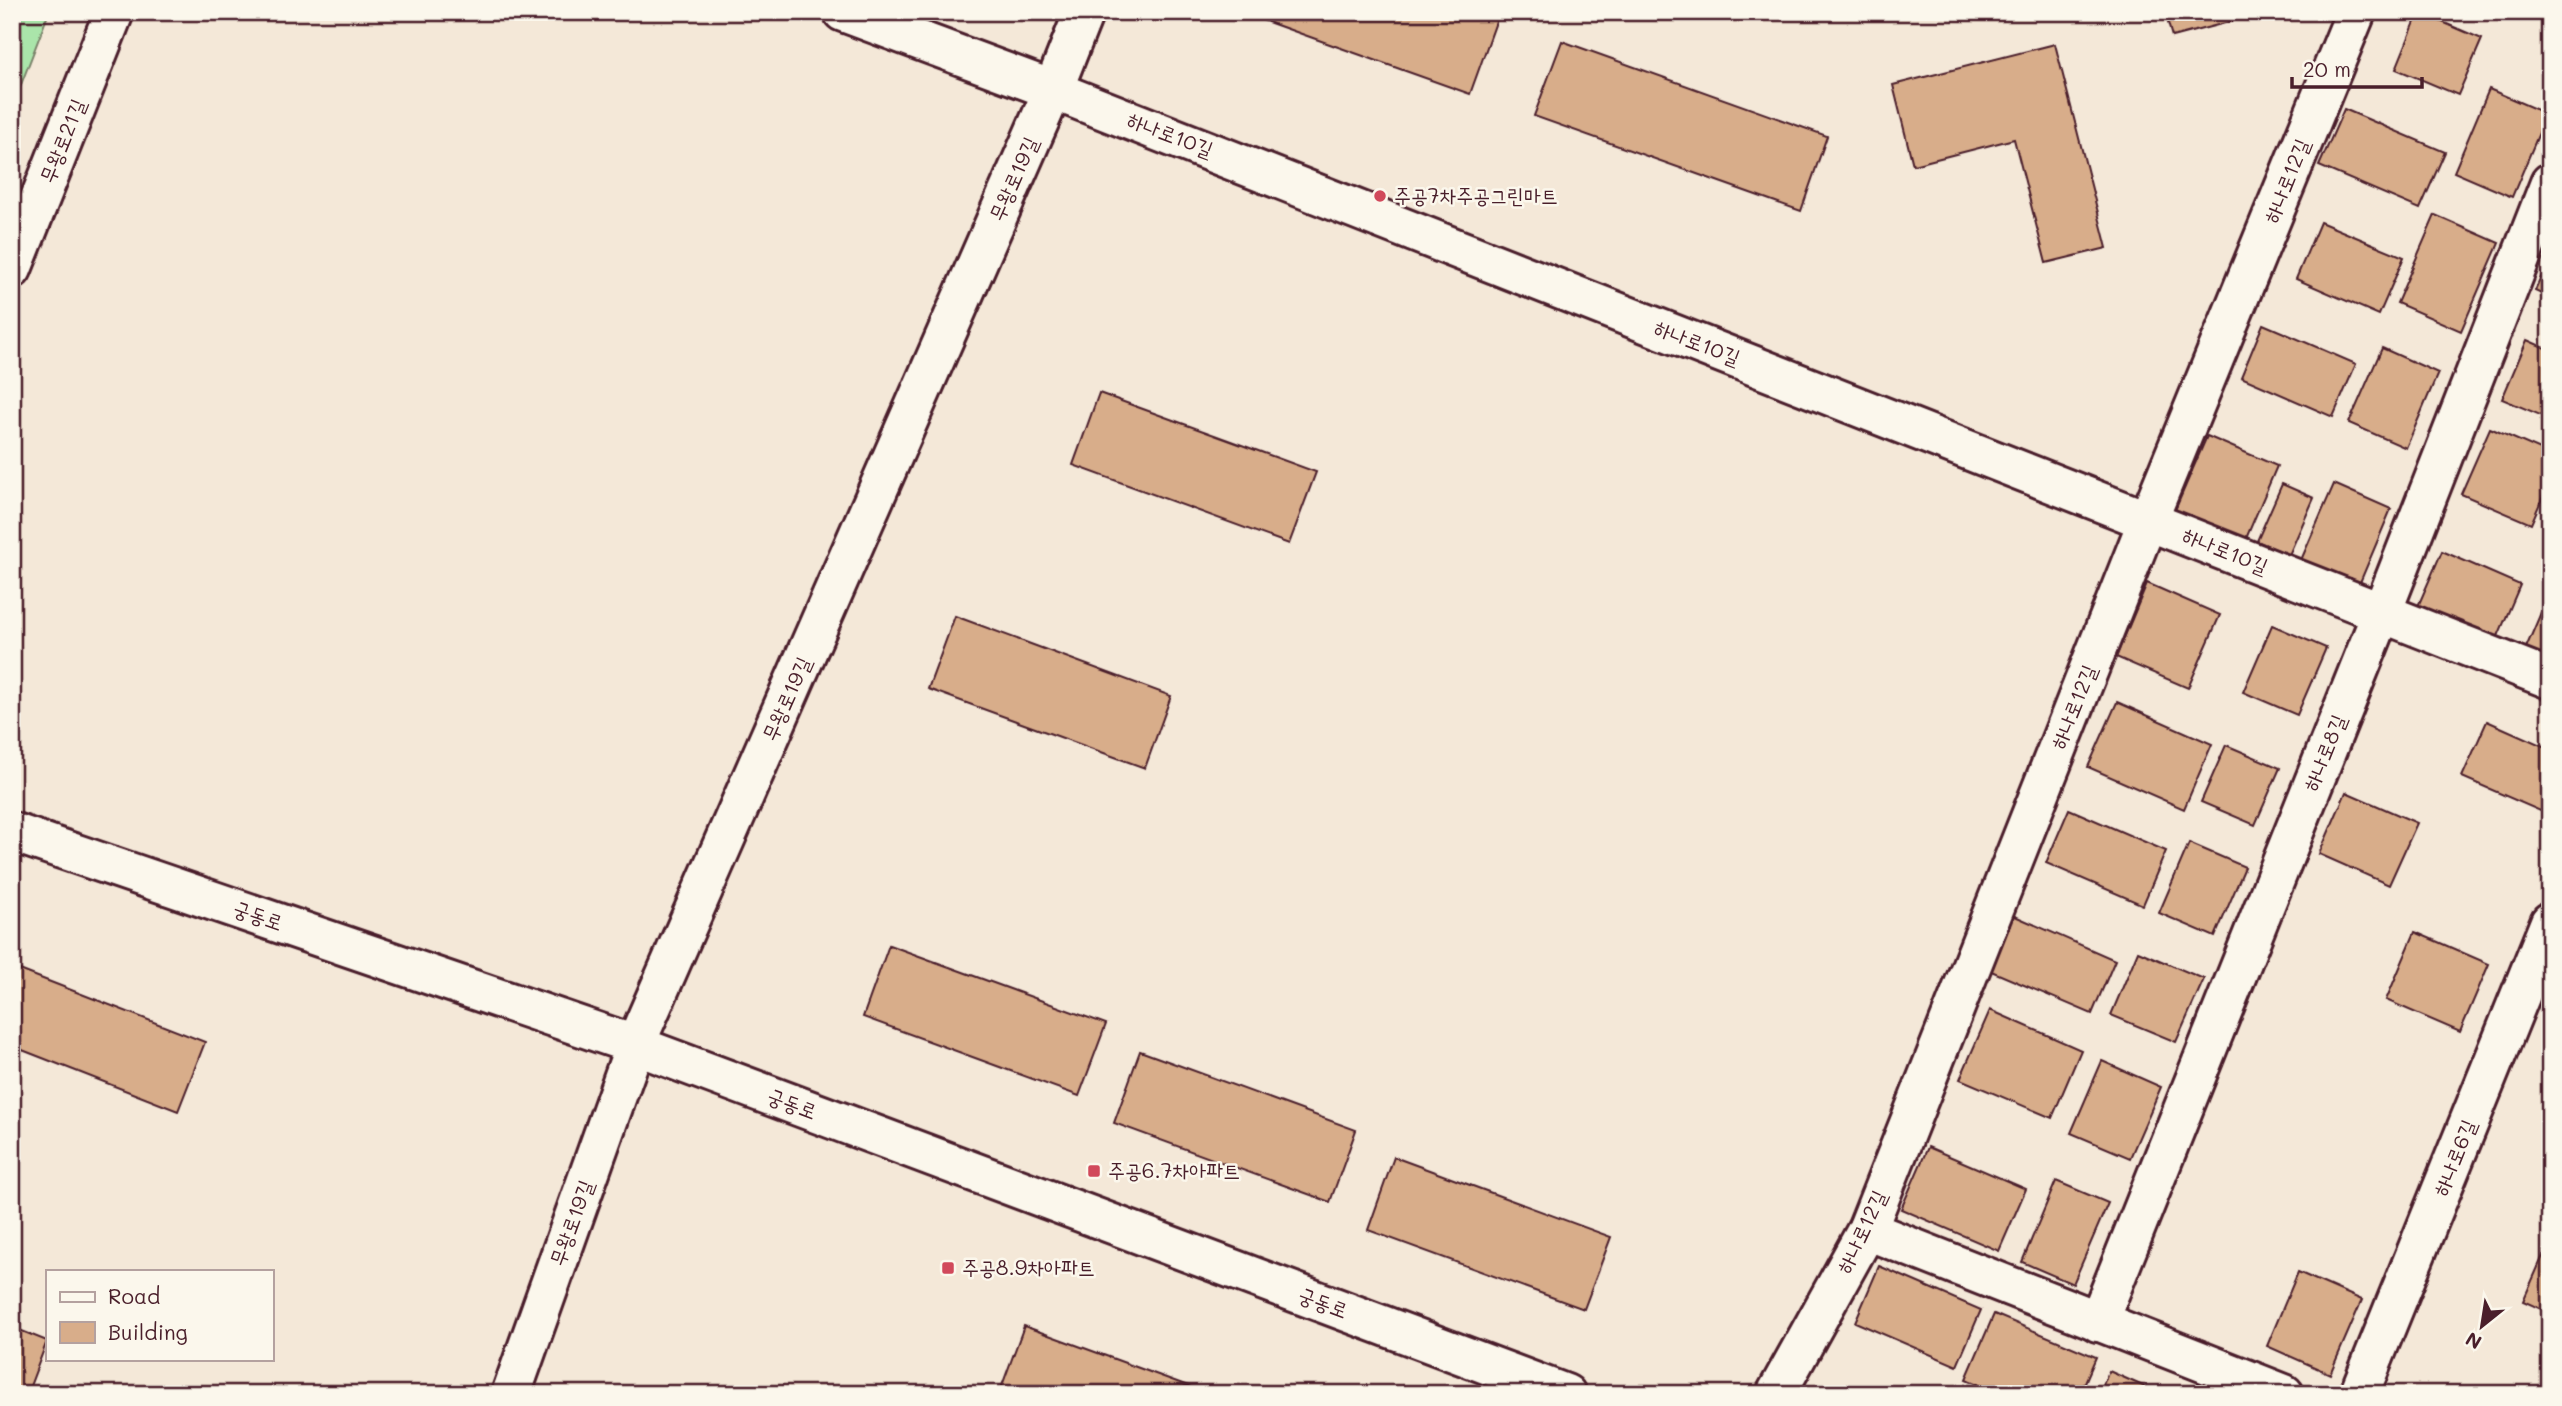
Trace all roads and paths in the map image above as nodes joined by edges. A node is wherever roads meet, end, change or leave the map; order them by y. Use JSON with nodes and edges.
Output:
{"nodes":[{"id":1,"x":114,"y":12,"type":"edge"},
{"id":2,"x":843,"y":12,"type":"edge"},
{"id":3,"x":1084,"y":12,"type":"edge"},
{"id":4,"x":2356,"y":12,"type":"edge"},
{"id":5,"x":1053,"y":90,"type":"junction"},
{"id":6,"x":2550,"y":183,"type":"edge"},
{"id":7,"x":12,"y":269,"type":"edge"},
{"id":8,"x":2148,"y":520,"type":"junction"},
{"id":9,"x":2382,"y":612,"type":"junction"},
{"id":10,"x":2550,"y":679,"type":"edge"},
{"id":11,"x":12,"y":832,"type":"edge"},
{"id":12,"x":2550,"y":922,"type":"edge"},
{"id":13,"x":635,"y":1045,"type":"junction"},
{"id":14,"x":1867,"y":1230,"type":"junction"},
{"id":15,"x":2098,"y":1322,"type":"junction"},
{"id":16,"x":511,"y":1394,"type":"edge"},
{"id":17,"x":1566,"y":1394,"type":"edge"},
{"id":18,"x":1776,"y":1394,"type":"edge"},
{"id":19,"x":2284,"y":1394,"type":"edge"},
{"id":20,"x":2359,"y":1394,"type":"edge"}],
"edges":[{"from":1,"to":7,"type":"street","name":"무왕로21길"},
{"from":2,"to":5,"type":"street","name":"하나로10길"},
{"from":3,"to":5,"type":"street","name":"무왕로19길"},
{"from":4,"to":8,"type":"street","name":"하나로12길"},
{"from":5,"to":8,"type":"street","name":"하나로10길"},
{"from":5,"to":13,"type":"street","name":"무왕로19길"},
{"from":6,"to":9,"type":"street","name":"하나로8길"},
{"from":8,"to":9,"type":"street","name":"하나로10길"},
{"from":8,"to":14,"type":"street","name":"하나로12길"},
{"from":9,"to":10,"type":"street","name":"하나로10길"},
{"from":9,"to":15,"type":"street","name":"하나로8길"},
{"from":11,"to":13,"type":"street","name":"궁동로"},
{"from":12,"to":20,"type":"street","name":"하나로6길"},
{"from":13,"to":16,"type":"street","name":"무왕로19길"},
{"from":13,"to":17,"type":"street","name":"궁동로"},
{"from":14,"to":15,"type":"street"},
{"from":14,"to":18,"type":"street","name":"하나로12길"},
{"from":15,"to":19,"type":"street"}]}
